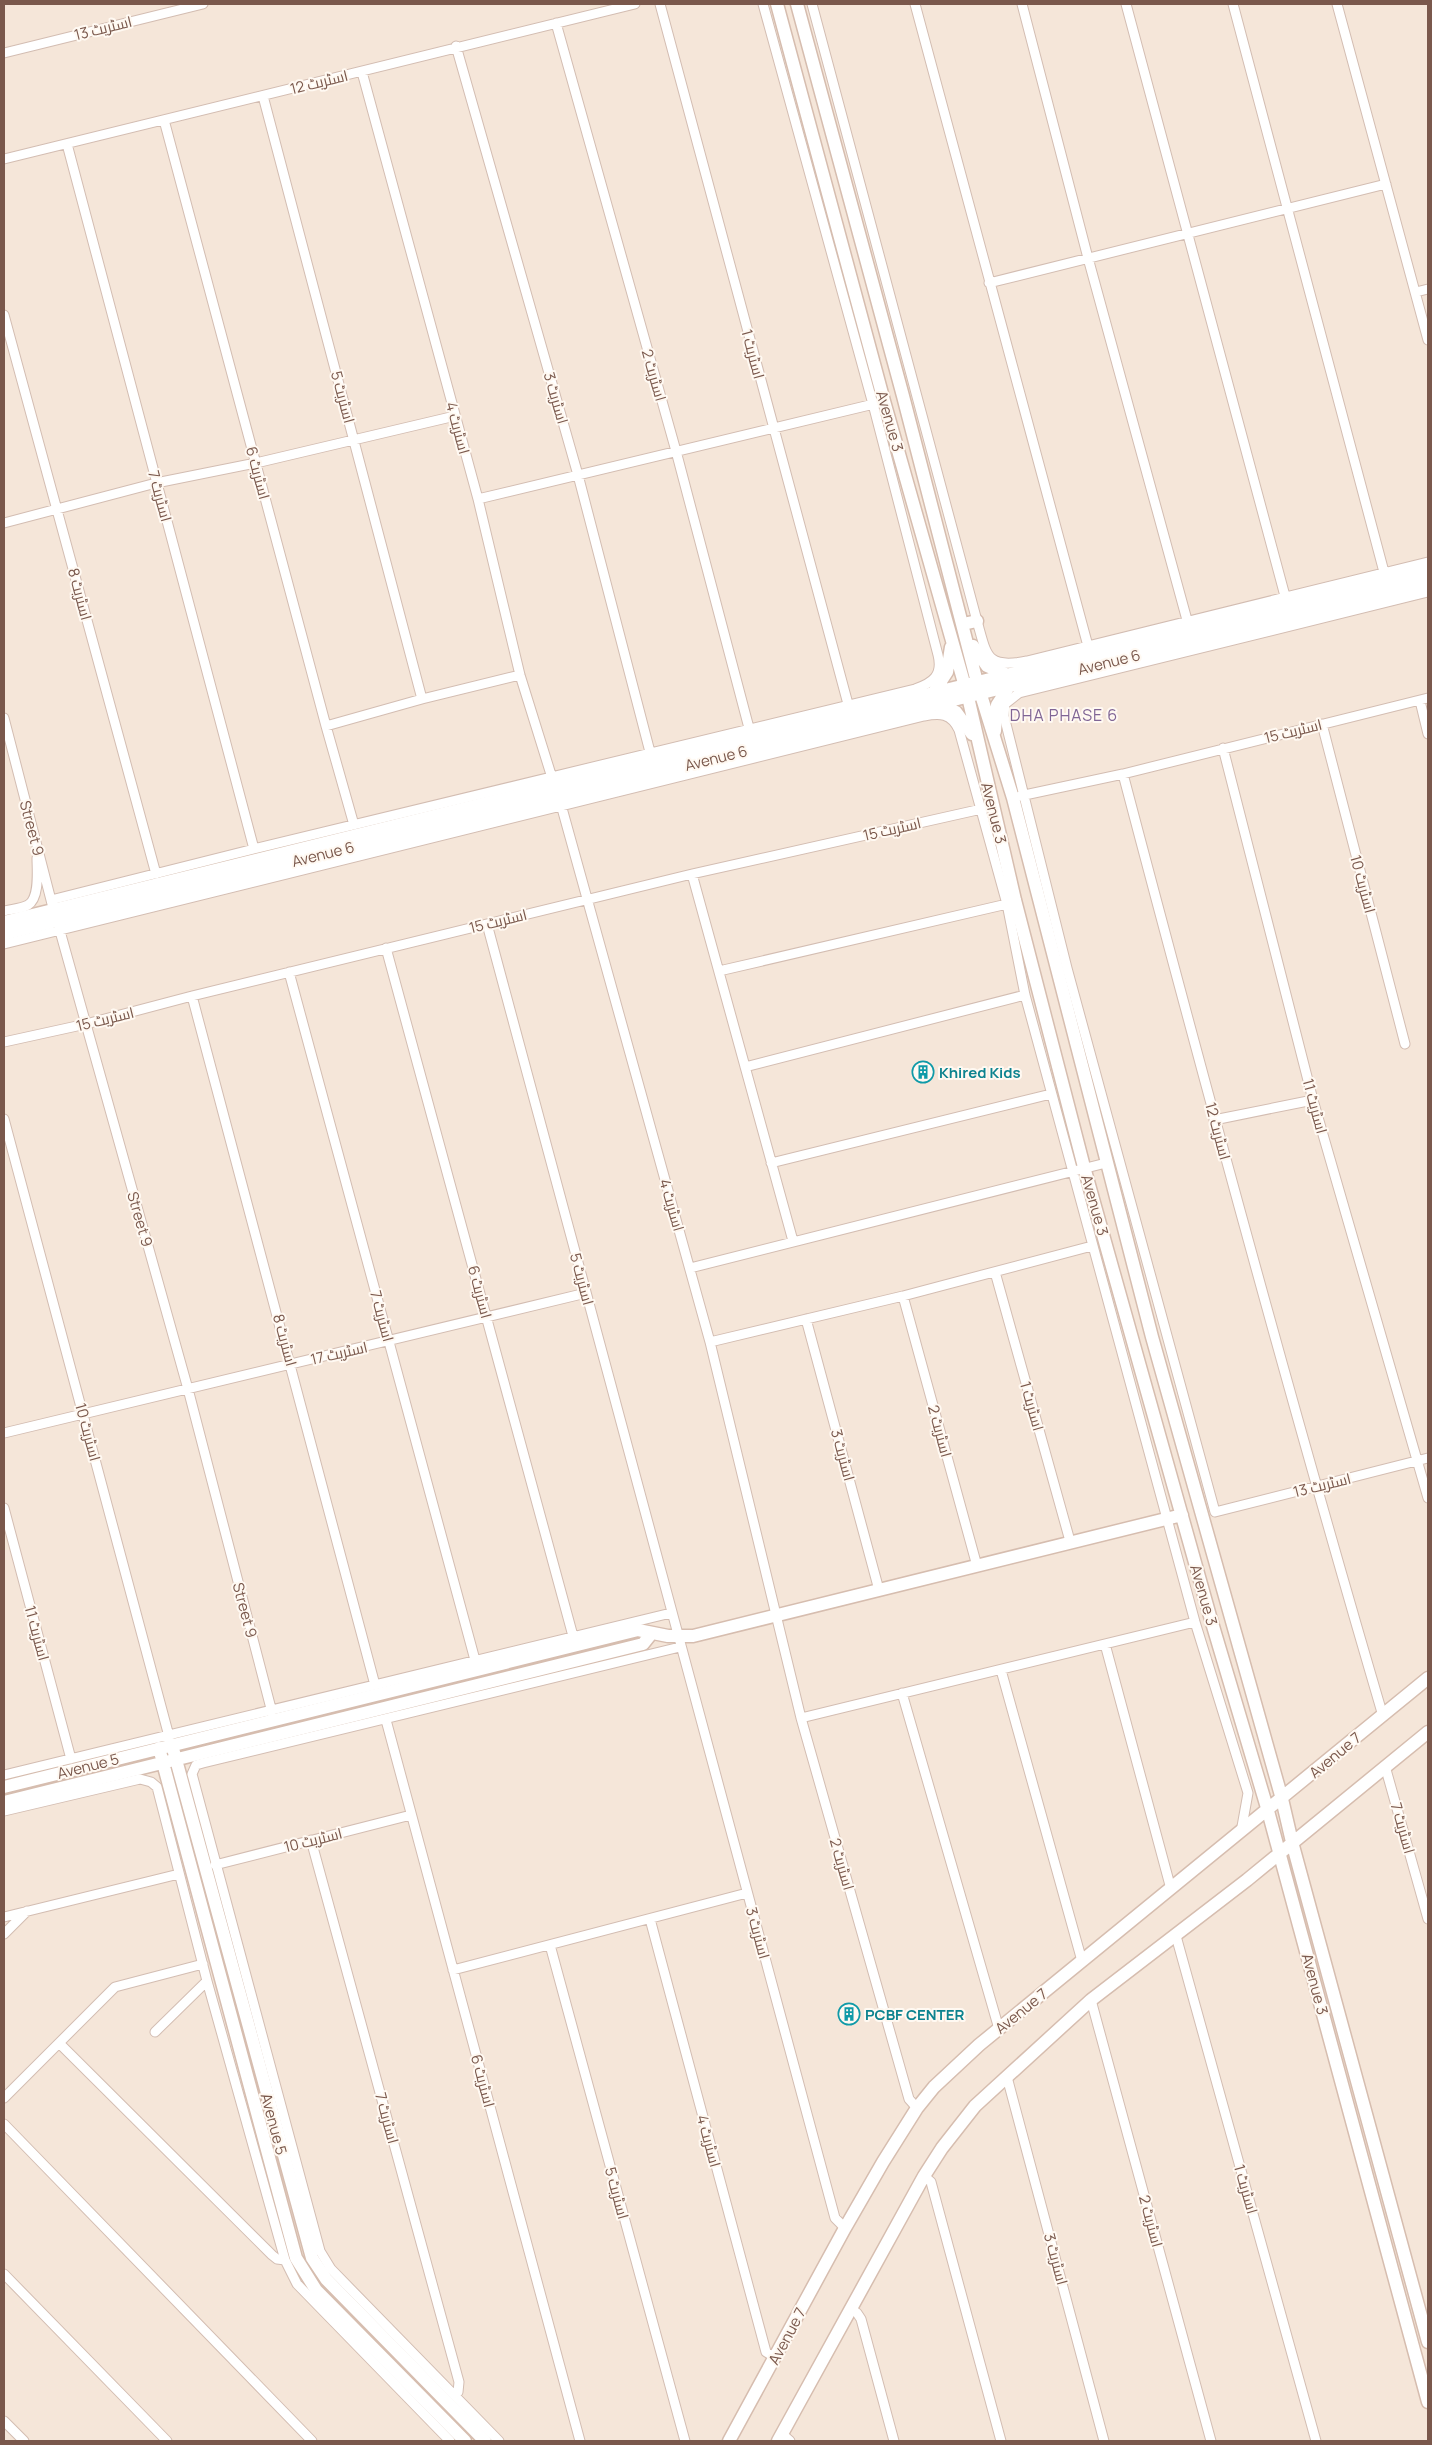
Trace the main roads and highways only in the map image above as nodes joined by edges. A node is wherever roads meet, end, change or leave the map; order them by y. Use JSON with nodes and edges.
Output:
{"nodes":[{"id":1,"x":777,"y":4,"type":"edge"},
{"id":2,"x":798,"y":4,"type":"edge"},
{"id":3,"x":1428,"y":571,"type":"edge"},
{"id":4,"x":1428,"y":583,"type":"edge"},
{"id":5,"x":977,"y":621,"type":"road end"},
{"id":6,"x":965,"y":630,"type":"junction"},
{"id":7,"x":952,"y":639,"type":"junction"},
{"id":8,"x":1032,"y":675,"type":"junction"},
{"id":9,"x":1009,"y":680,"type":"junction"},
{"id":10,"x":972,"y":689,"type":"junction"},
{"id":11,"x":936,"y":698,"type":"junction"},
{"id":12,"x":994,"y":736,"type":"junction"},
{"id":13,"x":976,"y":740,"type":"junction"},
{"id":14,"x":55,"y":915,"type":"junction"},
{"id":15,"x":4,"y":922,"type":"edge"},
{"id":16,"x":4,"y":934,"type":"edge"},
{"id":17,"x":1182,"y":1515,"type":"junction"},
{"id":18,"x":651,"y":1634,"type":"junction"},
{"id":19,"x":1428,"y":1678,"type":"edge"},
{"id":20,"x":1428,"y":1732,"type":"edge"},
{"id":21,"x":170,"y":1740,"type":"junction"},
{"id":22,"x":158,"y":1748,"type":"junction"},
{"id":23,"x":176,"y":1760,"type":"junction"},
{"id":24,"x":162,"y":1763,"type":"junction"},
{"id":25,"x":4,"y":1787,"type":"edge"},
{"id":26,"x":1282,"y":1799,"type":"junction"},
{"id":27,"x":4,"y":1802,"type":"edge"},
{"id":28,"x":1268,"y":1810,"type":"junction"},
{"id":29,"x":1292,"y":1842,"type":"junction"},
{"id":30,"x":1279,"y":1852,"type":"junction"},
{"id":31,"x":1428,"y":2342,"type":"edge"},
{"id":32,"x":1428,"y":2402,"type":"edge"},
{"id":33,"x":783,"y":2439,"type":"edge"},
{"id":34,"x":465,"y":2441,"type":"edge"},
{"id":35,"x":485,"y":2441,"type":"edge"},
{"id":36,"x":729,"y":2441,"type":"edge"}],
"edges":[{"from":1,"to":7,"type":"main road","name":"Avenue 3"},
{"from":2,"to":6,"type":"main road","name":"Avenue 3"},
{"from":3,"to":8,"type":"main road","name":"Avenue 6"},
{"from":4,"to":8,"type":"main road","name":"Avenue 6"},
{"from":5,"to":6,"type":"main road"},
{"from":6,"to":9,"type":"main road"},
{"from":6,"to":10,"type":"main road","name":"Avenue 3"},
{"from":7,"to":10,"type":"main road","name":"Avenue 3"},
{"from":7,"to":11,"type":"main road"},
{"from":8,"to":9,"type":"main road","name":"Avenue 6"},
{"from":9,"to":10,"type":"main road","name":"Avenue 6"},
{"from":9,"to":12,"type":"main road"},
{"from":10,"to":11,"type":"main road","name":"Avenue 6"},
{"from":10,"to":12,"type":"main road","name":"Avenue 3"},
{"from":10,"to":13,"type":"main road","name":"Avenue 3"},
{"from":11,"to":13,"type":"main road"},
{"from":11,"to":14,"type":"main road","name":"Avenue 6"},
{"from":12,"to":26,"type":"main road","name":"Avenue 3"},
{"from":13,"to":17,"type":"main road","name":"Avenue 3"},
{"from":14,"to":15,"type":"main road","name":"Avenue 6"},
{"from":14,"to":16,"type":"main road","name":"Avenue 6"},
{"from":17,"to":18,"type":"main road","name":"Avenue 5"},
{"from":17,"to":28,"type":"main road","name":"Avenue 3"},
{"from":18,"to":21,"type":"main road","name":"Avenue 5"},
{"from":18,"to":23,"type":"main road"},
{"from":19,"to":26,"type":"main road","name":"Avenue 7"},
{"from":20,"to":29,"type":"main road"},
{"from":21,"to":22,"type":"main road","name":"Avenue 5"},
{"from":21,"to":23,"type":"main road"},
{"from":22,"to":24,"type":"main road"},
{"from":22,"to":25,"type":"main road","name":"Avenue 5"},
{"from":23,"to":24,"type":"main road","name":"Avenue 5"},
{"from":23,"to":35,"type":"main road","name":"Avenue 5"},
{"from":24,"to":27,"type":"main road","name":"Avenue 5"},
{"from":24,"to":34,"type":"main road","name":"Avenue 5"},
{"from":26,"to":28,"type":"main road","name":"Avenue 7"},
{"from":26,"to":29,"type":"main road","name":"Avenue 3"},
{"from":28,"to":30,"type":"main road","name":"Avenue 3"},
{"from":28,"to":36,"type":"main road","name":"Avenue 7"},
{"from":29,"to":30,"type":"main road"},
{"from":29,"to":31,"type":"main road","name":"Avenue 3"},
{"from":30,"to":32,"type":"main road","name":"Avenue 3"},
{"from":30,"to":33,"type":"main road"}]}
